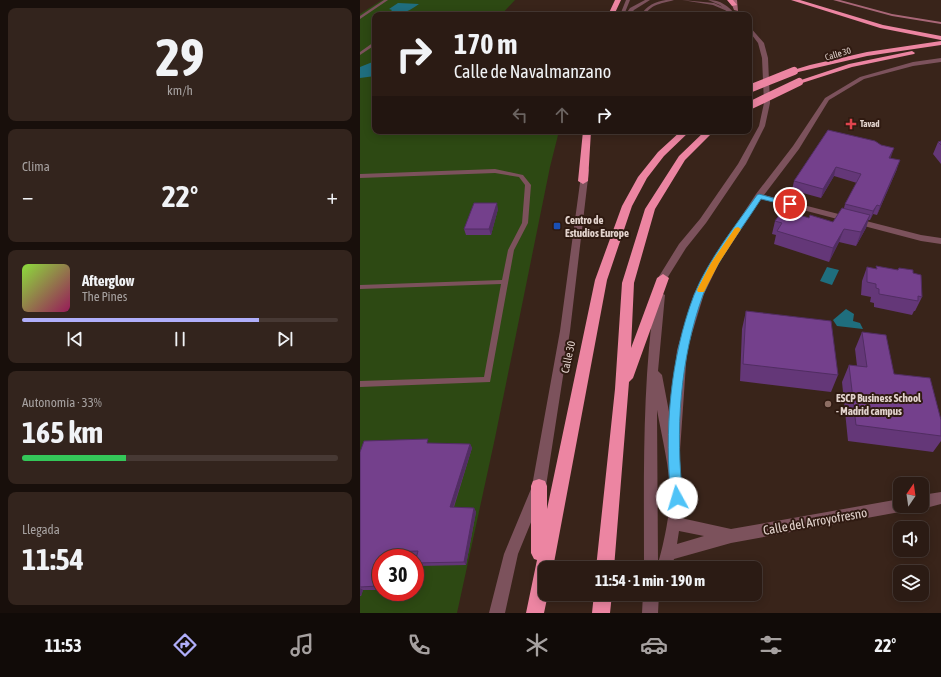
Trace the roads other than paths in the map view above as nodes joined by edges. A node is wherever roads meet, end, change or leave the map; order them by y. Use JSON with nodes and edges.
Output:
{"nodes":[{"id":1,"x":386,"y":0,"type":"edge"},
{"id":2,"x":618,"y":0,"type":"edge"},
{"id":3,"x":628,"y":0,"type":"edge"},
{"id":4,"x":648,"y":0,"type":"edge"},
{"id":5,"x":672,"y":0,"type":"edge"},
{"id":6,"x":684,"y":0,"type":"edge"},
{"id":7,"x":710,"y":0,"type":"edge"},
{"id":8,"x":723,"y":0,"type":"edge"},
{"id":9,"x":794,"y":0,"type":"edge"},
{"id":10,"x":806,"y":0,"type":"edge"},
{"id":11,"x":835,"y":0,"type":"edge"},
{"id":12,"x":847,"y":0,"type":"edge"},
{"id":13,"x":735,"y":8,"type":"edge"},
{"id":14,"x":728,"y":10,"type":"junction"},
{"id":15,"x":612,"y":12,"type":"edge"},
{"id":16,"x":623,"y":12,"type":"edge"},
{"id":17,"x":630,"y":12,"type":"edge"},
{"id":18,"x":644,"y":12,"type":"edge"},
{"id":19,"x":360,"y":18,"type":"edge"},
{"id":20,"x":941,"y":20,"type":"edge"},
{"id":21,"x":941,"y":23,"type":"edge"},
{"id":22,"x":941,"y":31,"type":"edge"},
{"id":23,"x":752,"y":32,"type":"edge"},
{"id":24,"x":941,"y":38,"type":"edge"},
{"id":25,"x":941,"y":43,"type":"edge"},
{"id":26,"x":372,"y":45,"type":"edge"},
{"id":27,"x":941,"y":51,"type":"edge"},
{"id":28,"x":360,"y":54,"type":"edge"},
{"id":29,"x":941,"y":60,"type":"edge"},
{"id":30,"x":752,"y":88,"type":"edge"},
{"id":31,"x":752,"y":105,"type":"edge"},
{"id":32,"x":587,"y":134,"type":"edge"},
{"id":33,"x":591,"y":134,"type":"edge"},
{"id":34,"x":683,"y":134,"type":"edge"},
{"id":35,"x":707,"y":134,"type":"edge"},
{"id":36,"x":360,"y":176,"type":"edge"},
{"id":37,"x":583,"y":181,"type":"junction"},
{"id":38,"x":759,"y":196,"type":"junction"},
{"id":39,"x":941,"y":240,"type":"edge"},
{"id":40,"x":663,"y":278,"type":"junction"},
{"id":41,"x":505,"y":282,"type":"junction"},
{"id":42,"x":360,"y":287,"type":"edge"},
{"id":43,"x":653,"y":356,"type":"junction"},
{"id":44,"x":360,"y":384,"type":"edge"},
{"id":45,"x":622,"y":389,"type":"junction"},
{"id":46,"x":673,"y":465,"type":"junction"},
{"id":47,"x":539,"y":486,"type":"junction"},
{"id":48,"x":941,"y":498,"type":"edge"},
{"id":49,"x":929,"y":501,"type":"edge"},
{"id":50,"x":893,"y":507,"type":"edge"},
{"id":51,"x":674,"y":523,"type":"junction"},
{"id":52,"x":731,"y":536,"type":"junction"},
{"id":53,"x":669,"y":553,"type":"junction"},
{"id":54,"x":541,"y":561,"type":"edge"},
{"id":55,"x":544,"y":561,"type":"edge"},
{"id":56,"x":606,"y":561,"type":"edge"},
{"id":57,"x":651,"y":561,"type":"edge"},
{"id":58,"x":666,"y":561,"type":"edge"},
{"id":59,"x":538,"y":594,"type":"edge"},
{"id":60,"x":602,"y":601,"type":"edge"},
{"id":61,"x":497,"y":613,"type":"edge"},
{"id":62,"x":535,"y":613,"type":"edge"},
{"id":63,"x":601,"y":613,"type":"edge"}],
"edges":[{"from":1,"to":19,"type":"lane"},
{"from":2,"to":15,"type":"highway"},
{"from":3,"to":16,"type":"street"},
{"from":4,"to":17,"type":"street"},
{"from":5,"to":18,"type":"lane"},
{"from":6,"to":14,"type":"lane"},
{"from":7,"to":14,"type":"street"},
{"from":8,"to":13,"type":"street"},
{"from":9,"to":24,"type":"highway"},
{"from":10,"to":22,"type":"highway"},
{"from":11,"to":21,"type":"main road"},
{"from":12,"to":20,"type":"main road"},
{"from":13,"to":14,"type":"street"},
{"from":23,"to":40,"type":"street"},
{"from":25,"to":30,"type":"highway","name":"Calle 30","bridge":true},
{"from":26,"to":28,"type":"lane"},
{"from":27,"to":31,"type":"highway","name":"Calle 30","bridge":true},
{"from":29,"to":38,"type":"street"},
{"from":32,"to":37,"type":"highway"},
{"from":33,"to":37,"type":"street"},
{"from":34,"to":55,"type":"highway","name":"Calle 30"},
{"from":35,"to":45,"type":"highway"},
{"from":36,"to":41,"type":"lane"},
{"from":37,"to":47,"type":"street"},
{"from":38,"to":39,"type":"street"},
{"from":38,"to":46,"type":"street"},
{"from":40,"to":43,"type":"street"},
{"from":40,"to":45,"type":"highway"},
{"from":41,"to":42,"type":"lane"},
{"from":41,"to":44,"type":"lane"},
{"from":43,"to":46,"type":"street"},
{"from":43,"to":57,"type":"street"},
{"from":45,"to":56,"type":"highway"},
{"from":46,"to":51,"type":"street"},
{"from":47,"to":54,"type":"highway"},
{"from":47,"to":61,"type":"street"},
{"from":48,"to":49,"type":"street"},
{"from":50,"to":52,"type":"street","name":"Calle del Arroyofresno"},
{"from":51,"to":52,"type":"street","name":"Calle del Arroyofresno"},
{"from":51,"to":53,"type":"street"},
{"from":52,"to":53,"type":"street","name":"Calle del Arroyofresno"},
{"from":53,"to":58,"type":"street"},
{"from":59,"to":62,"type":"highway","name":"Calle 30"},
{"from":60,"to":63,"type":"highway"}]}
